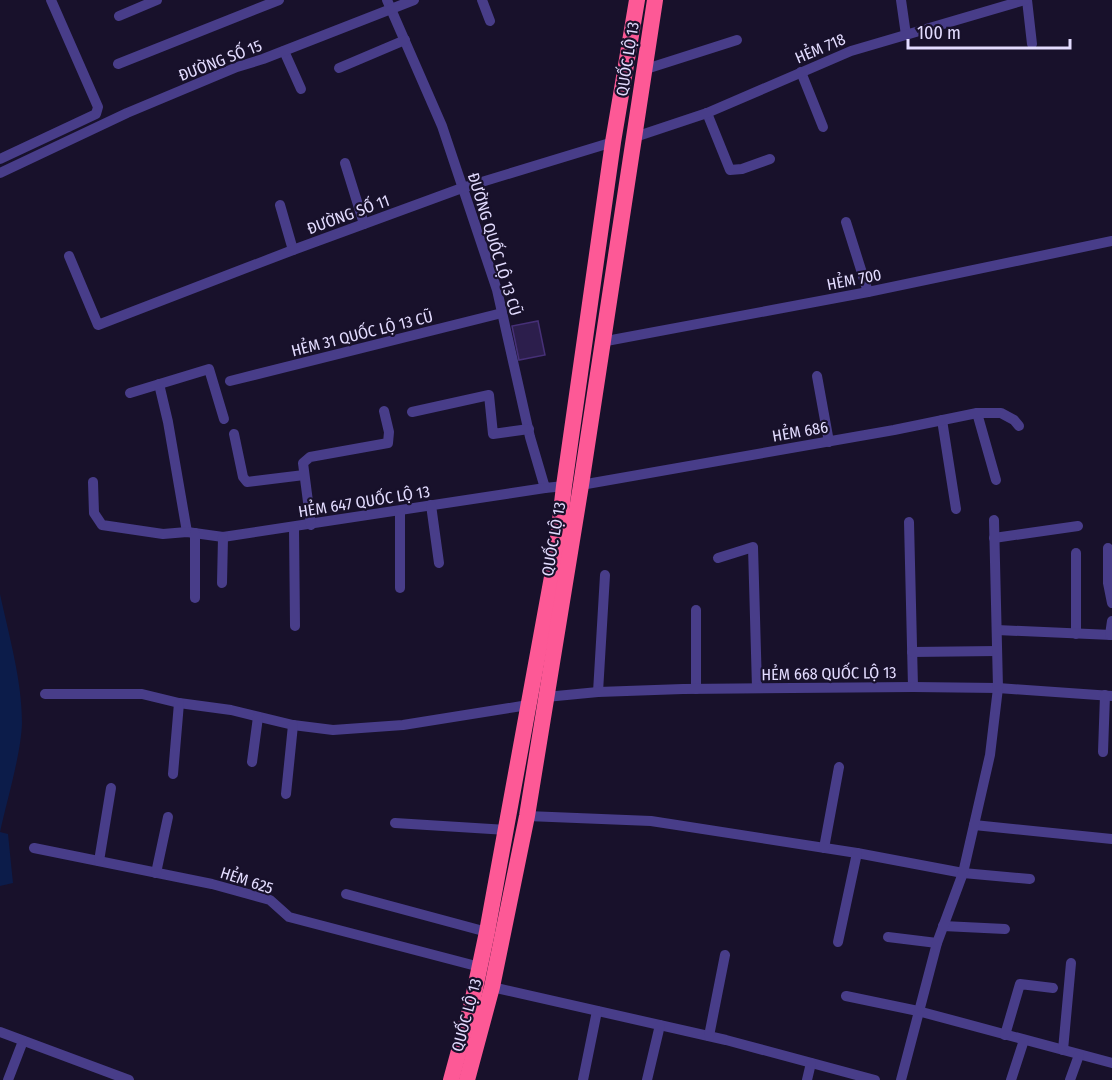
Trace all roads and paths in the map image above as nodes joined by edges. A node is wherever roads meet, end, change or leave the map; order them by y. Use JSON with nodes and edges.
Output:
{"nodes":[{"id":1,"x":51,"y":0,"type":"edge"},
{"id":2,"x":157,"y":0,"type":"edge"},
{"id":3,"x":279,"y":0,"type":"edge"},
{"id":4,"x":414,"y":0,"type":"edge"},
{"id":5,"x":482,"y":0,"type":"edge"},
{"id":6,"x":637,"y":0,"type":"edge"},
{"id":7,"x":655,"y":0,"type":"edge"},
{"id":8,"x":901,"y":0,"type":"edge"},
{"id":9,"x":1026,"y":0,"type":"edge"},
{"id":10,"x":389,"y":4,"type":"edge"},
{"id":11,"x":119,"y":16,"type":"dead end"},
{"id":12,"x":490,"y":21,"type":"dead end"},
{"id":13,"x":906,"y":35,"type":"junction"},
{"id":14,"x":405,"y":40,"type":"junction"},
{"id":15,"x":737,"y":40,"type":"dead end"},
{"id":16,"x":1032,"y":44,"type":"dead end"},
{"id":17,"x":284,"y":51,"type":"junction"},
{"id":18,"x":118,"y":64,"type":"dead end"},
{"id":19,"x":339,"y":68,"type":"dead end"},
{"id":20,"x":643,"y":70,"type":"junction"},
{"id":21,"x":801,"y":72,"type":"junction"},
{"id":22,"x":301,"y":89,"type":"dead end"},
{"id":23,"x":707,"y":113,"type":"junction"},
{"id":24,"x":824,"y":127,"type":"dead end"},
{"id":25,"x":632,"y":138,"type":"junction"},
{"id":26,"x":614,"y":142,"type":"junction"},
{"id":27,"x":0,"y":159,"type":"edge"},
{"id":28,"x":770,"y":159,"type":"dead end"},
{"id":29,"x":345,"y":163,"type":"dead end"},
{"id":30,"x":0,"y":173,"type":"edge"},
{"id":31,"x":462,"y":188,"type":"junction"},
{"id":32,"x":280,"y":205,"type":"dead end"},
{"id":33,"x":846,"y":222,"type":"dead end"},
{"id":34,"x":364,"y":224,"type":"junction"},
{"id":35,"x":1112,"y":241,"type":"edge"},
{"id":36,"x":293,"y":250,"type":"junction"},
{"id":37,"x":69,"y":256,"type":"dead end"},
{"id":38,"x":868,"y":292,"type":"junction"},
{"id":39,"x":502,"y":313,"type":"junction"},
{"id":40,"x":601,"y":342,"type":"junction"},
{"id":41,"x":817,"y":376,"type":"dead end"},
{"id":42,"x":230,"y":381,"type":"dead end"},
{"id":43,"x":159,"y":384,"type":"junction"},
{"id":44,"x":130,"y":393,"type":"dead end"},
{"id":45,"x":384,"y":411,"type":"dead end"},
{"id":46,"x":412,"y":412,"type":"dead end"},
{"id":47,"x":978,"y":413,"type":"junction"},
{"id":48,"x":224,"y":419,"type":"dead end"},
{"id":49,"x":942,"y":420,"type":"junction"},
{"id":50,"x":1019,"y":426,"type":"dead end"},
{"id":51,"x":528,"y":429,"type":"junction"},
{"id":52,"x":234,"y":434,"type":"dead end"},
{"id":53,"x":829,"y":442,"type":"junction"},
{"id":54,"x":304,"y":475,"type":"junction"},
{"id":55,"x":996,"y":480,"type":"dead end"},
{"id":56,"x":93,"y":482,"type":"dead end"},
{"id":57,"x":581,"y":485,"type":"junction"},
{"id":58,"x":564,"y":486,"type":"junction"},
{"id":59,"x":545,"y":488,"type":"junction"},
{"id":60,"x":431,"y":505,"type":"junction"},
{"id":61,"x":956,"y":509,"type":"dead end"},
{"id":62,"x":400,"y":511,"type":"junction"},
{"id":63,"x":994,"y":520,"type":"dead end"},
{"id":64,"x":909,"y":522,"type":"dead end"},
{"id":65,"x":311,"y":525,"type":"junction"},
{"id":66,"x":1078,"y":526,"type":"dead end"},
{"id":67,"x":294,"y":527,"type":"junction"},
{"id":68,"x":191,"y":533,"type":"junction"},
{"id":69,"x":223,"y":537,"type":"junction"},
{"id":70,"x":994,"y":538,"type":"junction"},
{"id":71,"x":1108,"y":548,"type":"dead end"},
{"id":72,"x":1076,"y":553,"type":"dead end"},
{"id":73,"x":718,"y":558,"type":"dead end"},
{"id":74,"x":439,"y":563,"type":"dead end"},
{"id":75,"x":604,"y":575,"type":"dead end"},
{"id":76,"x":222,"y":583,"type":"dead end"},
{"id":77,"x":400,"y":588,"type":"dead end"},
{"id":78,"x":195,"y":598,"type":"dead end"},
{"id":79,"x":1112,"y":603,"type":"edge"},
{"id":80,"x":696,"y":610,"type":"dead end"},
{"id":81,"x":1112,"y":621,"type":"edge"},
{"id":82,"x":295,"y":626,"type":"dead end"},
{"id":83,"x":997,"y":630,"type":"junction"},
{"id":84,"x":1076,"y":634,"type":"junction"},
{"id":85,"x":1111,"y":635,"type":"edge"},
{"id":86,"x":997,"y":651,"type":"junction"},
{"id":87,"x":912,"y":652,"type":"junction"},
{"id":88,"x":912,"y":687,"type":"junction"},
{"id":89,"x":757,"y":688,"type":"junction"},
{"id":90,"x":998,"y":688,"type":"junction"},
{"id":91,"x":696,"y":689,"type":"junction"},
{"id":92,"x":598,"y":692,"type":"junction"},
{"id":93,"x":45,"y":694,"type":"dead end"},
{"id":94,"x":1109,"y":695,"type":"edge"},
{"id":95,"x":546,"y":697,"type":"junction"},
{"id":96,"x":179,"y":703,"type":"junction"},
{"id":97,"x":528,"y":705,"type":"junction"},
{"id":98,"x":258,"y":717,"type":"junction"},
{"id":99,"x":293,"y":725,"type":"junction"},
{"id":100,"x":1108,"y":739,"type":"edge"},
{"id":101,"x":1103,"y":752,"type":"dead end"},
{"id":102,"x":252,"y":762,"type":"dead end"},
{"id":103,"x":839,"y":766,"type":"dead end"},
{"id":104,"x":173,"y":774,"type":"dead end"},
{"id":105,"x":111,"y":788,"type":"dead end"},
{"id":106,"x":286,"y":794,"type":"dead end"},
{"id":107,"x":527,"y":816,"type":"junction"},
{"id":108,"x":168,"y":817,"type":"dead end"},
{"id":109,"x":395,"y":823,"type":"dead end"},
{"id":110,"x":974,"y":825,"type":"junction"},
{"id":111,"x":507,"y":830,"type":"junction"},
{"id":112,"x":1112,"y":839,"type":"edge"},
{"id":113,"x":34,"y":848,"type":"dead end"},
{"id":114,"x":824,"y":848,"type":"junction"},
{"id":115,"x":857,"y":853,"type":"junction"},
{"id":116,"x":99,"y":861,"type":"junction"},
{"id":117,"x":156,"y":873,"type":"junction"},
{"id":118,"x":963,"y":873,"type":"junction"},
{"id":119,"x":1030,"y":879,"type":"dead end"},
{"id":120,"x":346,"y":894,"type":"dead end"},
{"id":121,"x":943,"y":926,"type":"junction"},
{"id":122,"x":1005,"y":929,"type":"dead end"},
{"id":123,"x":487,"y":932,"type":"junction"},
{"id":124,"x":888,"y":937,"type":"dead end"},
{"id":125,"x":838,"y":942,"type":"dead end"},
{"id":126,"x":937,"y":943,"type":"junction"},
{"id":127,"x":726,"y":956,"type":"dead end"},
{"id":128,"x":1071,"y":963,"type":"dead end"},
{"id":129,"x":480,"y":967,"type":"junction"},
{"id":130,"x":492,"y":987,"type":"junction"},
{"id":131,"x":1053,"y":988,"type":"dead end"},
{"id":132,"x":846,"y":996,"type":"dead end"},
{"id":133,"x":597,"y":1011,"type":"junction"},
{"id":134,"x":918,"y":1011,"type":"junction"},
{"id":135,"x":660,"y":1025,"type":"junction"},
{"id":136,"x":0,"y":1032,"type":"edge"},
{"id":137,"x":1005,"y":1035,"type":"junction"},
{"id":138,"x":709,"y":1036,"type":"junction"},
{"id":139,"x":1024,"y":1040,"type":"junction"},
{"id":140,"x":23,"y":1041,"type":"junction"},
{"id":141,"x":1063,"y":1050,"type":"junction"},
{"id":142,"x":1079,"y":1055,"type":"junction"},
{"id":143,"x":811,"y":1063,"type":"junction"},
{"id":144,"x":1112,"y":1063,"type":"edge"},
{"id":145,"x":112,"y":1077,"type":"edge"},
{"id":146,"x":8,"y":1080,"type":"edge"},
{"id":147,"x":129,"y":1080,"type":"edge"},
{"id":148,"x":451,"y":1080,"type":"edge"},
{"id":149,"x":467,"y":1080,"type":"edge"},
{"id":150,"x":583,"y":1080,"type":"edge"},
{"id":151,"x":647,"y":1080,"type":"edge"},
{"id":152,"x":807,"y":1080,"type":"edge"},
{"id":153,"x":875,"y":1080,"type":"edge"},
{"id":154,"x":901,"y":1080,"type":"edge"},
{"id":155,"x":1011,"y":1080,"type":"edge"},
{"id":156,"x":1070,"y":1080,"type":"edge"}],
"edges":[{"from":1,"to":27,"type":"street"},
{"from":2,"to":11,"type":"street"},
{"from":3,"to":18,"type":"street"},
{"from":4,"to":10,"type":"street","name":"ĐƯỜNG SỐ 15"},
{"from":5,"to":12,"type":"street"},
{"from":6,"to":26,"type":"highway","name":"QUỐC LỘ 13"},
{"from":7,"to":20,"type":"highway","name":"QUỐC LỘ 13"},
{"from":8,"to":13,"type":"street"},
{"from":9,"to":13,"type":"street","name":"HẺM 718"},
{"from":9,"to":16,"type":"street"},
{"from":10,"to":14,"type":"street","name":"ĐƯỜNG QUỐC LỘ 13 CŨ"},
{"from":10,"to":17,"type":"street","name":"ĐƯỜNG SỐ 15"},
{"from":13,"to":21,"type":"street","name":"HẺM 718"},
{"from":14,"to":19,"type":"street"},
{"from":14,"to":31,"type":"street","name":"ĐƯỜNG QUỐC LỘ 13 CŨ"},
{"from":15,"to":20,"type":"street"},
{"from":17,"to":22,"type":"street"},
{"from":17,"to":30,"type":"street","name":"ĐƯỜNG SỐ 15"},
{"from":20,"to":25,"type":"highway","name":"QUỐC LỘ 13"},
{"from":21,"to":23,"type":"street","name":"HẺM 718"},
{"from":21,"to":24,"type":"street"},
{"from":23,"to":25,"type":"street","name":"HẺM 718"},
{"from":23,"to":28,"type":"street"},
{"from":25,"to":40,"type":"highway","name":"QUỐC LỘ 13"},
{"from":26,"to":31,"type":"street","name":"ĐƯỜNG SỐ 11"},
{"from":26,"to":58,"type":"highway","name":"QUỐC LỘ 13"},
{"from":29,"to":34,"type":"street"},
{"from":31,"to":34,"type":"street","name":"ĐƯỜNG SỐ 11"},
{"from":31,"to":39,"type":"street","name":"ĐƯỜNG QUỐC LỘ 13 CŨ"},
{"from":32,"to":36,"type":"street"},
{"from":33,"to":38,"type":"street"},
{"from":34,"to":36,"type":"street","name":"ĐƯỜNG SỐ 11"},
{"from":35,"to":38,"type":"street","name":"HẺM 700"},
{"from":36,"to":37,"type":"street","name":"ĐƯỜNG SỐ 11"},
{"from":38,"to":40,"type":"street","name":"HẺM 700"},
{"from":39,"to":42,"type":"street","name":"HẺM 31 QUỐC LỘ 13 CŨ"},
{"from":39,"to":51,"type":"street","name":"ĐƯỜNG QUỐC LỘ 13 CŨ"},
{"from":40,"to":57,"type":"highway","name":"QUỐC LỘ 13"},
{"from":41,"to":53,"type":"street"},
{"from":43,"to":44,"type":"street"},
{"from":43,"to":48,"type":"street"},
{"from":43,"to":68,"type":"street"},
{"from":45,"to":54,"type":"street"},
{"from":46,"to":51,"type":"street"},
{"from":47,"to":49,"type":"street","name":"HẺM 686"},
{"from":47,"to":50,"type":"street","name":"HẺM 686"},
{"from":47,"to":55,"type":"street"},
{"from":49,"to":53,"type":"street","name":"HẺM 686"},
{"from":49,"to":61,"type":"street"},
{"from":51,"to":59,"type":"street","name":"ĐƯỜNG QUỐC LỘ 13 CŨ"},
{"from":52,"to":54,"type":"street"},
{"from":53,"to":57,"type":"street","name":"HẺM 686"},
{"from":54,"to":65,"type":"street"},
{"from":56,"to":68,"type":"street","name":"HẺM 647 QUỐC LỘ 13"},
{"from":57,"to":58,"type":"highway"},
{"from":57,"to":95,"type":"highway","name":"QUỐC LỘ 13"},
{"from":58,"to":59,"type":"street"},
{"from":58,"to":97,"type":"highway","name":"QUỐC LỘ 13"},
{"from":59,"to":60,"type":"street","name":"HẺM 647 QUỐC LỘ 13"},
{"from":60,"to":62,"type":"street","name":"HẺM 647 QUỐC LỘ 13"},
{"from":60,"to":74,"type":"street"},
{"from":62,"to":65,"type":"street","name":"HẺM 647 QUỐC LỘ 13"},
{"from":62,"to":77,"type":"street"},
{"from":63,"to":70,"type":"street"},
{"from":64,"to":87,"type":"street"},
{"from":65,"to":67,"type":"street","name":"HẺM 647 QUỐC LỘ 13"},
{"from":66,"to":70,"type":"street"},
{"from":67,"to":69,"type":"street","name":"HẺM 647 QUỐC LỘ 13"},
{"from":67,"to":82,"type":"street"},
{"from":68,"to":69,"type":"street","name":"HẺM 647 QUỐC LỘ 13"},
{"from":68,"to":78,"type":"street"},
{"from":69,"to":76,"type":"street"},
{"from":70,"to":83,"type":"street"},
{"from":71,"to":79,"type":"street"},
{"from":72,"to":84,"type":"street"},
{"from":73,"to":89,"type":"street"},
{"from":75,"to":92,"type":"street"},
{"from":80,"to":91,"type":"street"},
{"from":81,"to":85,"type":"street"},
{"from":83,"to":84,"type":"street"},
{"from":83,"to":86,"type":"street"},
{"from":84,"to":85,"type":"street"},
{"from":86,"to":87,"type":"street"},
{"from":86,"to":90,"type":"street"},
{"from":87,"to":88,"type":"street"},
{"from":88,"to":89,"type":"street","name":"HẺM 668 QUỐC LỘ 13"},
{"from":88,"to":90,"type":"street","name":"HẺM 668 QUỐC LỘ 13"},
{"from":89,"to":91,"type":"street","name":"HẺM 668 QUỐC LỘ 13"},
{"from":90,"to":94,"type":"street","name":"HẺM 668 QUỐC LỘ 13"},
{"from":90,"to":110,"type":"street"},
{"from":91,"to":92,"type":"street","name":"HẺM 668 QUỐC LỘ 13"},
{"from":92,"to":95,"type":"street","name":"HẺM 668 QUỐC LỘ 13"},
{"from":93,"to":96,"type":"street"},
{"from":94,"to":100,"type":"street"},
{"from":95,"to":107,"type":"highway","name":"QUỐC LỘ 13"},
{"from":96,"to":98,"type":"street"},
{"from":96,"to":104,"type":"street"},
{"from":97,"to":99,"type":"street"},
{"from":97,"to":111,"type":"highway","name":"QUỐC LỘ 13"},
{"from":98,"to":99,"type":"street"},
{"from":98,"to":102,"type":"street"},
{"from":99,"to":106,"type":"street"},
{"from":100,"to":101,"type":"street"},
{"from":103,"to":114,"type":"street"},
{"from":105,"to":116,"type":"street"},
{"from":107,"to":114,"type":"street"},
{"from":107,"to":130,"type":"highway","name":"QUỐC LỘ 13"},
{"from":108,"to":117,"type":"street"},
{"from":109,"to":111,"type":"street"},
{"from":110,"to":112,"type":"street"},
{"from":110,"to":118,"type":"street"},
{"from":111,"to":123,"type":"highway","name":"QUỐC LỘ 13"},
{"from":113,"to":116,"type":"street","name":"HẺM 625"},
{"from":114,"to":115,"type":"street"},
{"from":115,"to":118,"type":"street"},
{"from":115,"to":125,"type":"street"},
{"from":116,"to":117,"type":"street","name":"HẺM 625"},
{"from":117,"to":129,"type":"street","name":"HẺM 625"},
{"from":118,"to":119,"type":"street"},
{"from":118,"to":121,"type":"street"},
{"from":120,"to":123,"type":"street"},
{"from":121,"to":122,"type":"street"},
{"from":121,"to":126,"type":"street"},
{"from":123,"to":129,"type":"highway","name":"QUỐC LỘ 13"},
{"from":124,"to":126,"type":"street"},
{"from":126,"to":134,"type":"street"},
{"from":127,"to":138,"type":"street"},
{"from":128,"to":141,"type":"street"},
{"from":129,"to":148,"type":"highway","name":"QUỐC LỘ 13"},
{"from":130,"to":133,"type":"street"},
{"from":130,"to":149,"type":"highway","name":"QUỐC LỘ 13"},
{"from":131,"to":137,"type":"street"},
{"from":132,"to":134,"type":"street"},
{"from":133,"to":135,"type":"street"},
{"from":133,"to":150,"type":"street"},
{"from":134,"to":137,"type":"street"},
{"from":134,"to":154,"type":"street"},
{"from":135,"to":138,"type":"street"},
{"from":135,"to":151,"type":"street"},
{"from":136,"to":140,"type":"street"},
{"from":137,"to":139,"type":"street"},
{"from":138,"to":143,"type":"street"},
{"from":139,"to":141,"type":"street"},
{"from":139,"to":155,"type":"street"},
{"from":140,"to":145,"type":"street"},
{"from":140,"to":146,"type":"street"},
{"from":141,"to":142,"type":"street"},
{"from":142,"to":144,"type":"street"},
{"from":142,"to":156,"type":"street"},
{"from":143,"to":152,"type":"street"},
{"from":143,"to":153,"type":"street"},
{"from":145,"to":147,"type":"street"}]}
